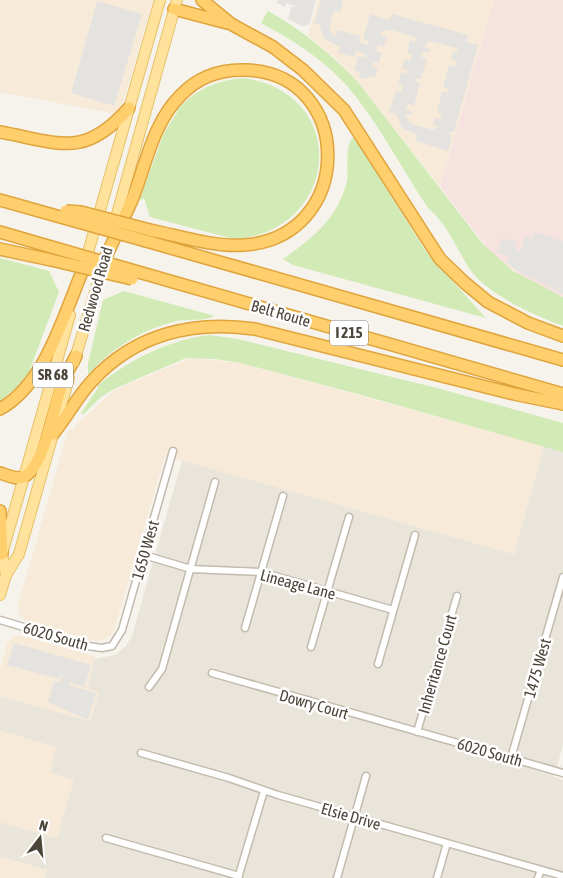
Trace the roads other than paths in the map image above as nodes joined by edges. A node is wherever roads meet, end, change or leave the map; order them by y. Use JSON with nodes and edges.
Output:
{"nodes":[{"id":1,"x":160,"y":0,"type":"edge"},
{"id":2,"x":202,"y":0,"type":"edge"},
{"id":3,"x":176,"y":5,"type":"edge"},
{"id":4,"x":231,"y":24,"type":"junction"},
{"id":5,"x":129,"y":108,"type":"junction"},
{"id":6,"x":0,"y":132,"type":"edge"},
{"id":7,"x":0,"y":200,"type":"edge"},
{"id":8,"x":0,"y":232,"type":"edge"},
{"id":9,"x":148,"y":236,"type":"junction"},
{"id":10,"x":0,"y":249,"type":"edge"},
{"id":11,"x":105,"y":258,"type":"junction"},
{"id":12,"x":82,"y":272,"type":"junction"},
{"id":13,"x":134,"y":275,"type":"junction"},
{"id":14,"x":563,"y":336,"type":"edge"},
{"id":15,"x":76,"y":356,"type":"junction"},
{"id":16,"x":563,"y":360,"type":"edge"},
{"id":17,"x":563,"y":394,"type":"edge"},
{"id":18,"x":563,"y":404,"type":"edge"},
{"id":19,"x":0,"y":409,"type":"edge"},
{"id":20,"x":53,"y":434,"type":"junction"},
{"id":21,"x":174,"y":451,"type":"dead end"},
{"id":22,"x":0,"y":473,"type":"edge"},
{"id":23,"x":23,"y":477,"type":"junction"},
{"id":24,"x":215,"y":482,"type":"dead end"},
{"id":25,"x":283,"y":496,"type":"dead end"},
{"id":26,"x":0,"y":512,"type":"edge"},
{"id":27,"x":348,"y":516,"type":"dead end"},
{"id":28,"x":415,"y":535,"type":"dead end"},
{"id":29,"x":2,"y":554,"type":"junction"},
{"id":30,"x":144,"y":555,"type":"junction"},
{"id":31,"x":191,"y":569,"type":"junction"},
{"id":32,"x":261,"y":572,"type":"junction"},
{"id":33,"x":6,"y":575,"type":"junction"},
{"id":34,"x":563,"y":577,"type":"edge"},
{"id":35,"x":327,"y":591,"type":"junction"},
{"id":36,"x":0,"y":594,"type":"edge"},
{"id":37,"x":457,"y":596,"type":"dead end"},
{"id":38,"x":393,"y":610,"type":"junction"},
{"id":39,"x":0,"y":620,"type":"edge"},
{"id":40,"x":245,"y":628,"type":"dead end"},
{"id":41,"x":112,"y":646,"type":"joint"},
{"id":42,"x":311,"y":647,"type":"dead end"},
{"id":43,"x":378,"y":664,"type":"dead end"},
{"id":44,"x":212,"y":673,"type":"dead end"},
{"id":45,"x":149,"y":687,"type":"dead end"},
{"id":46,"x":417,"y":732,"type":"junction"},
{"id":47,"x":141,"y":753,"type":"dead end"},
{"id":48,"x":511,"y":758,"type":"junction"},
{"id":49,"x":563,"y":773,"type":"edge"},
{"id":50,"x":366,"y":776,"type":"dead end"},
{"id":51,"x":264,"y":791,"type":"junction"},
{"id":52,"x":354,"y":817,"type":"junction"},
{"id":53,"x":106,"y":838,"type":"dead end"},
{"id":54,"x":447,"y":843,"type":"junction"},
{"id":55,"x":541,"y":870,"type":"junction"},
{"id":56,"x":563,"y":876,"type":"edge"},
{"id":57,"x":238,"y":877,"type":"edge"},
{"id":58,"x":337,"y":878,"type":"edge"},
{"id":59,"x":437,"y":878,"type":"edge"},
{"id":60,"x":538,"y":878,"type":"edge"}],
"edges":[{"from":1,"to":5,"type":"main road","name":"Redwood Road","number":"SR 68"},
{"from":2,"to":4,"type":"highway"},
{"from":3,"to":4,"type":"highway"},
{"from":3,"to":11,"type":"main road","name":"Redwood Road","number":"SR 68"},
{"from":4,"to":14,"type":"highway"},
{"from":5,"to":6,"type":"highway"},
{"from":5,"to":12,"type":"main road","name":"Redwood Road","number":"SR 68"},
{"from":7,"to":9,"type":"highway","name":"Belt Route","number":"I 215","bridge":true},
{"from":8,"to":13,"type":"highway","name":"Belt Route","number":"I 215","bridge":true},
{"from":9,"to":11,"type":"highway"},
{"from":9,"to":16,"type":"highway","name":"Belt Route","number":"I 215"},
{"from":10,"to":13,"type":"highway","bridge":true},
{"from":11,"to":15,"type":"main road","name":"Redwood Road","number":"SR 68"},
{"from":12,"to":19,"type":"highway"},
{"from":12,"to":23,"type":"main road","name":"Redwood Road","number":"SR 68"},
{"from":13,"to":17,"type":"highway","name":"Belt Route","number":"I 215"},
{"from":15,"to":20,"type":"main road","name":"Redwood Road","number":"SR 68"},
{"from":15,"to":23,"type":"highway"},
{"from":18,"to":20,"type":"highway"},
{"from":20,"to":33,"type":"main road","name":"Redwood Road","number":"SR 68"},
{"from":21,"to":30,"type":"street","name":"1650 West"},
{"from":22,"to":23,"type":"highway"},
{"from":23,"to":29,"type":"main road","name":"Redwood Road","number":"SR 68"},
{"from":24,"to":31,"type":"street"},
{"from":25,"to":32,"type":"street"},
{"from":26,"to":29,"type":"highway"},
{"from":27,"to":35,"type":"street"},
{"from":28,"to":38,"type":"street"},
{"from":29,"to":33,"type":"main road","name":"Redwood Road","number":"SR 68"},
{"from":30,"to":31,"type":"street","name":"Lineage Lane"},
{"from":30,"to":41,"type":"street","name":"1650 West"},
{"from":31,"to":32,"type":"street","name":"Lineage Lane"},
{"from":31,"to":45,"type":"street"},
{"from":32,"to":35,"type":"street","name":"Lineage Lane"},
{"from":32,"to":40,"type":"street"},
{"from":33,"to":36,"type":"main road","name":"Redwood Road","number":"SR 68"},
{"from":34,"to":48,"type":"street","name":"1475 West"},
{"from":35,"to":38,"type":"street","name":"Lineage Lane"},
{"from":35,"to":42,"type":"street"},
{"from":37,"to":46,"type":"street","name":"Inheritance Court"},
{"from":38,"to":43,"type":"street"},
{"from":39,"to":41,"type":"street","name":"6020 South"},
{"from":44,"to":46,"type":"street","name":"Dowry Court"},
{"from":46,"to":48,"type":"street","name":"6020 South"},
{"from":47,"to":51,"type":"street","name":"Elsie Drive"},
{"from":48,"to":49,"type":"street","name":"6020 South"},
{"from":50,"to":52,"type":"street"},
{"from":51,"to":52,"type":"street","name":"Elsie Drive"},
{"from":51,"to":57,"type":"street"},
{"from":52,"to":54,"type":"street","name":"Elsie Drive"},
{"from":52,"to":58,"type":"street"},
{"from":53,"to":57,"type":"street"},
{"from":54,"to":55,"type":"street","name":"Elsie Drive"},
{"from":54,"to":59,"type":"street"},
{"from":55,"to":56,"type":"street","name":"Elsie Drive"},
{"from":55,"to":60,"type":"street"}]}
